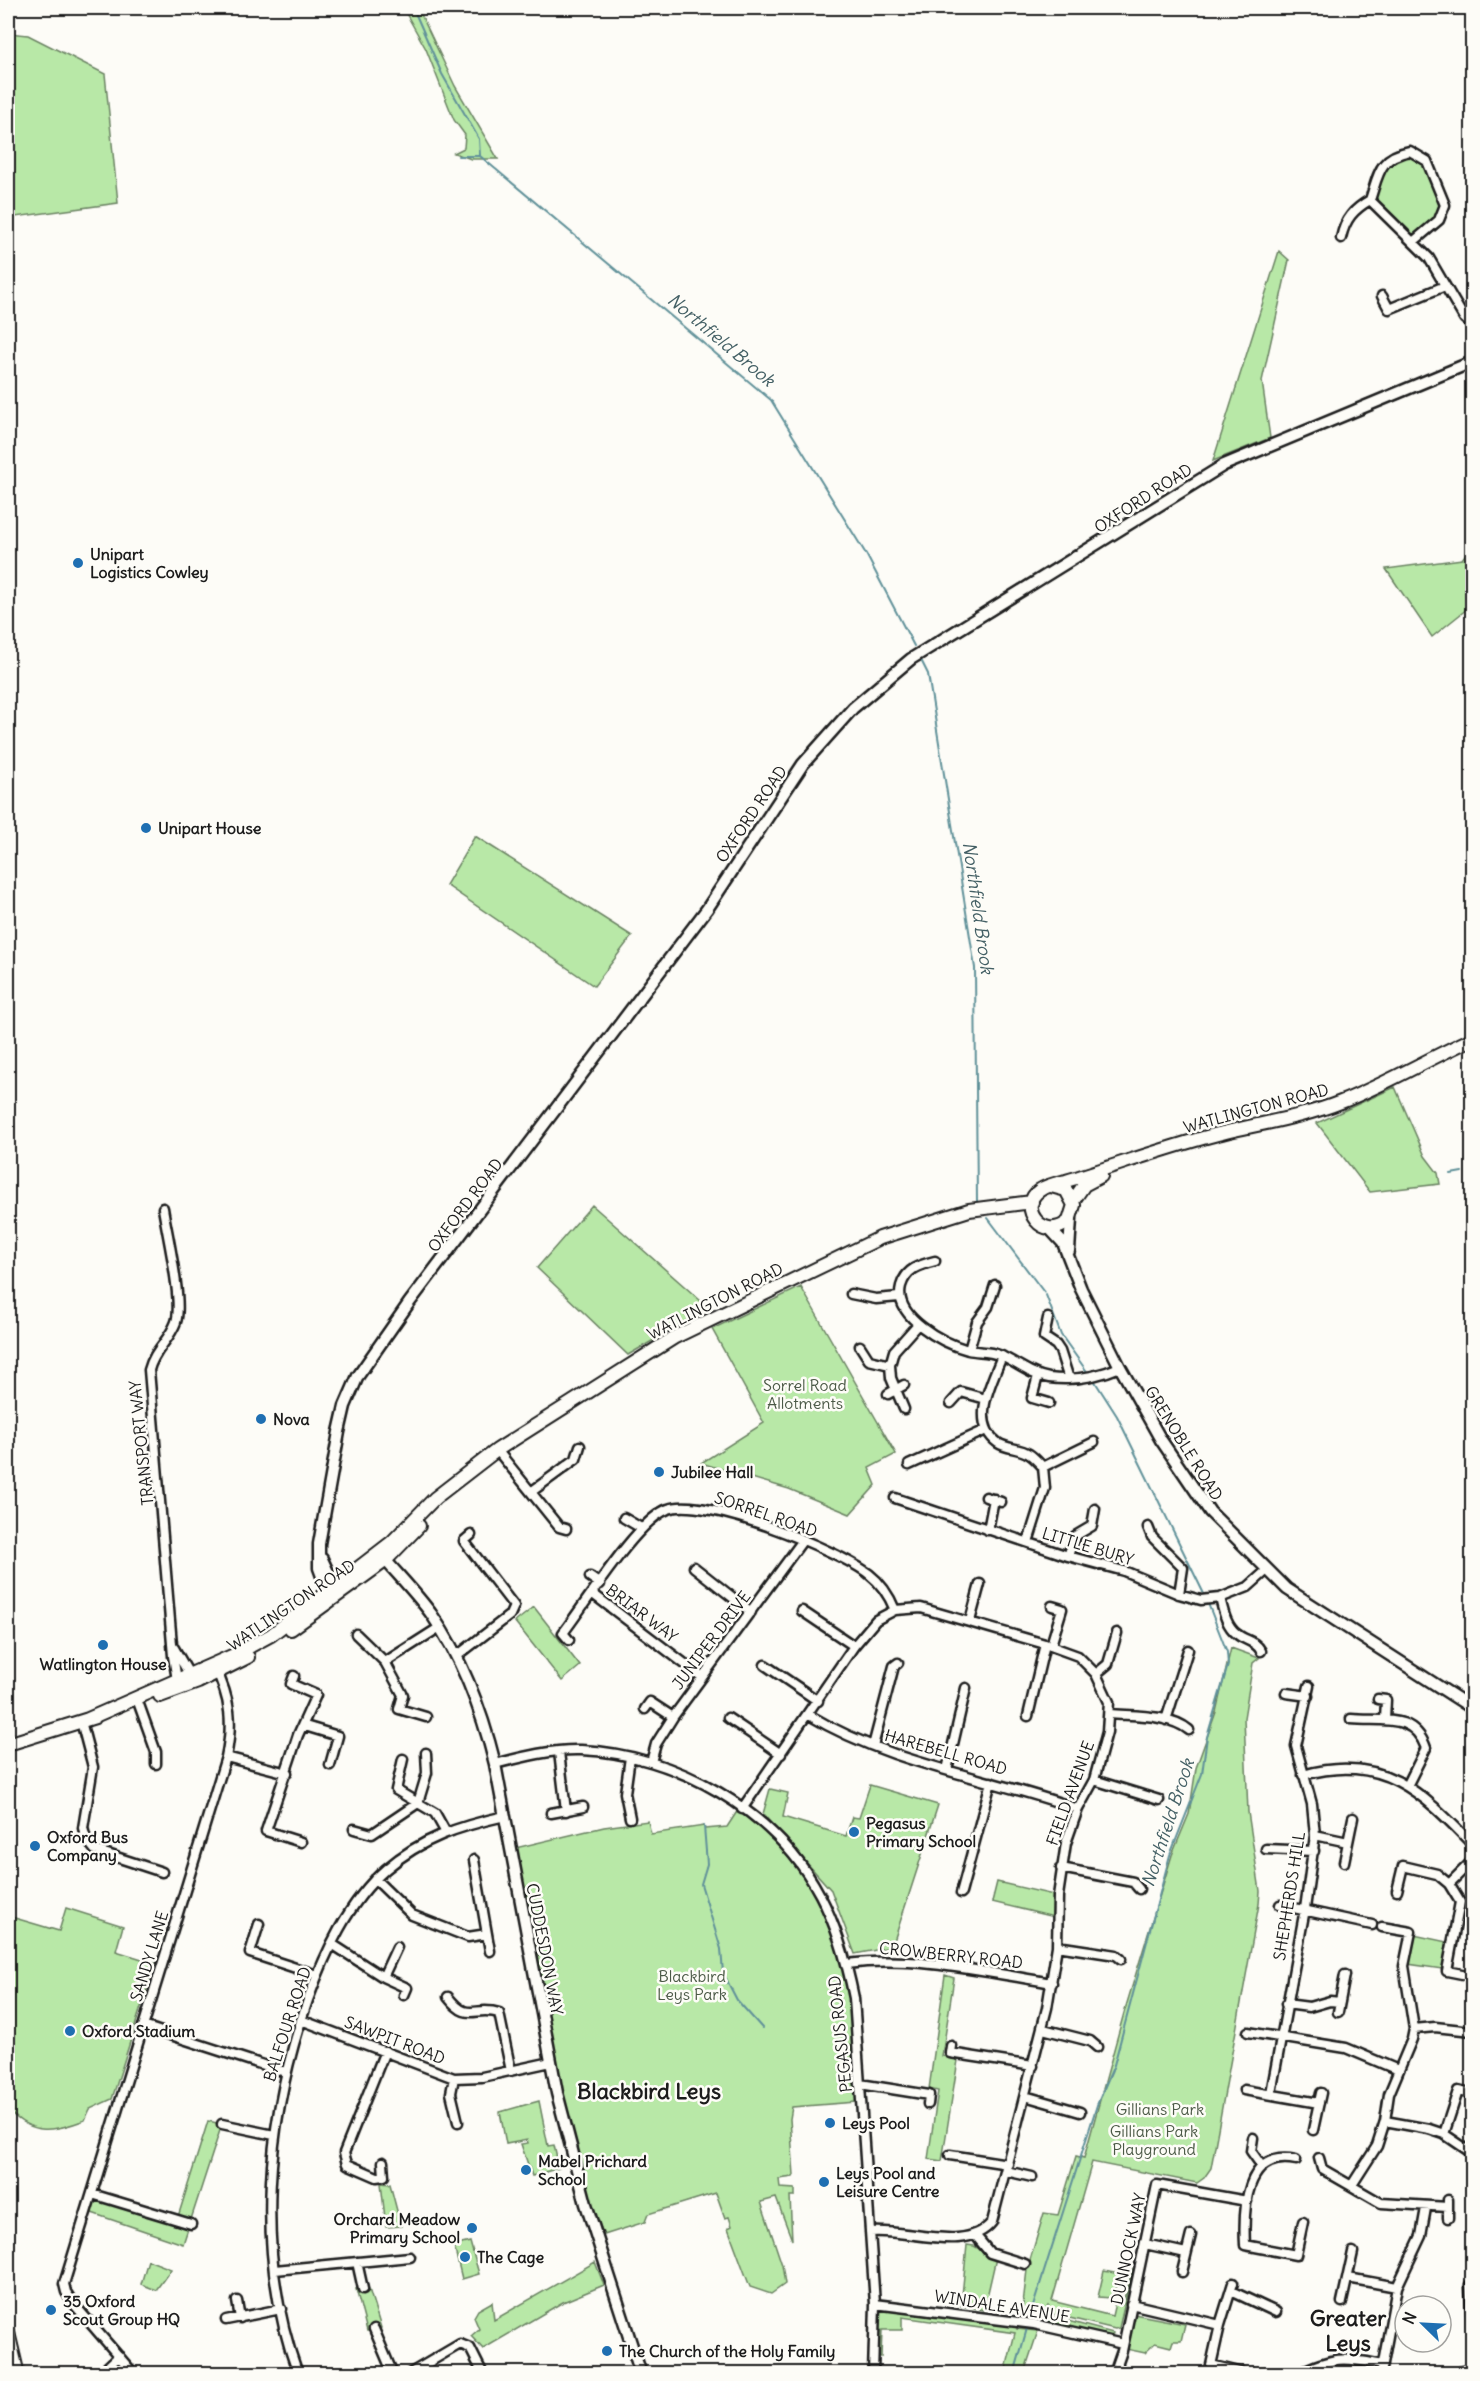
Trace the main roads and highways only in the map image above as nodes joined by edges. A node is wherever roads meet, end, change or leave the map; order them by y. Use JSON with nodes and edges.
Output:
{"nodes":[{"id":1,"x":1473,"y":1039,"type":"edge"},
{"id":2,"x":1144,"y":1158,"type":"junction"},
{"id":3,"x":1050,"y":1186,"type":"junction"},
{"id":4,"x":1073,"y":1201,"type":"junction"},
{"id":5,"x":1032,"y":1202,"type":"junction"},
{"id":6,"x":987,"y":1207,"type":"junction"},
{"id":7,"x":1036,"y":1221,"type":"junction"},
{"id":8,"x":8,"y":1744,"type":"edge"}],
"edges":[{"from":1,"to":2,"type":"main road","name":"WATLINGTON ROAD"},
{"from":2,"to":3,"type":"main road","name":"WATLINGTON ROAD"},
{"from":2,"to":4,"type":"main road","name":"WATLINGTON ROAD"},
{"from":3,"to":4,"type":"main road"},
{"from":3,"to":5,"type":"main road"},
{"from":4,"to":7,"type":"main road"},
{"from":5,"to":6,"type":"main road","name":"WATLINGTON ROAD"},
{"from":5,"to":7,"type":"main road"},
{"from":6,"to":7,"type":"main road","name":"WATLINGTON ROAD"},
{"from":6,"to":8,"type":"main road","name":"WATLINGTON ROAD"}]}
